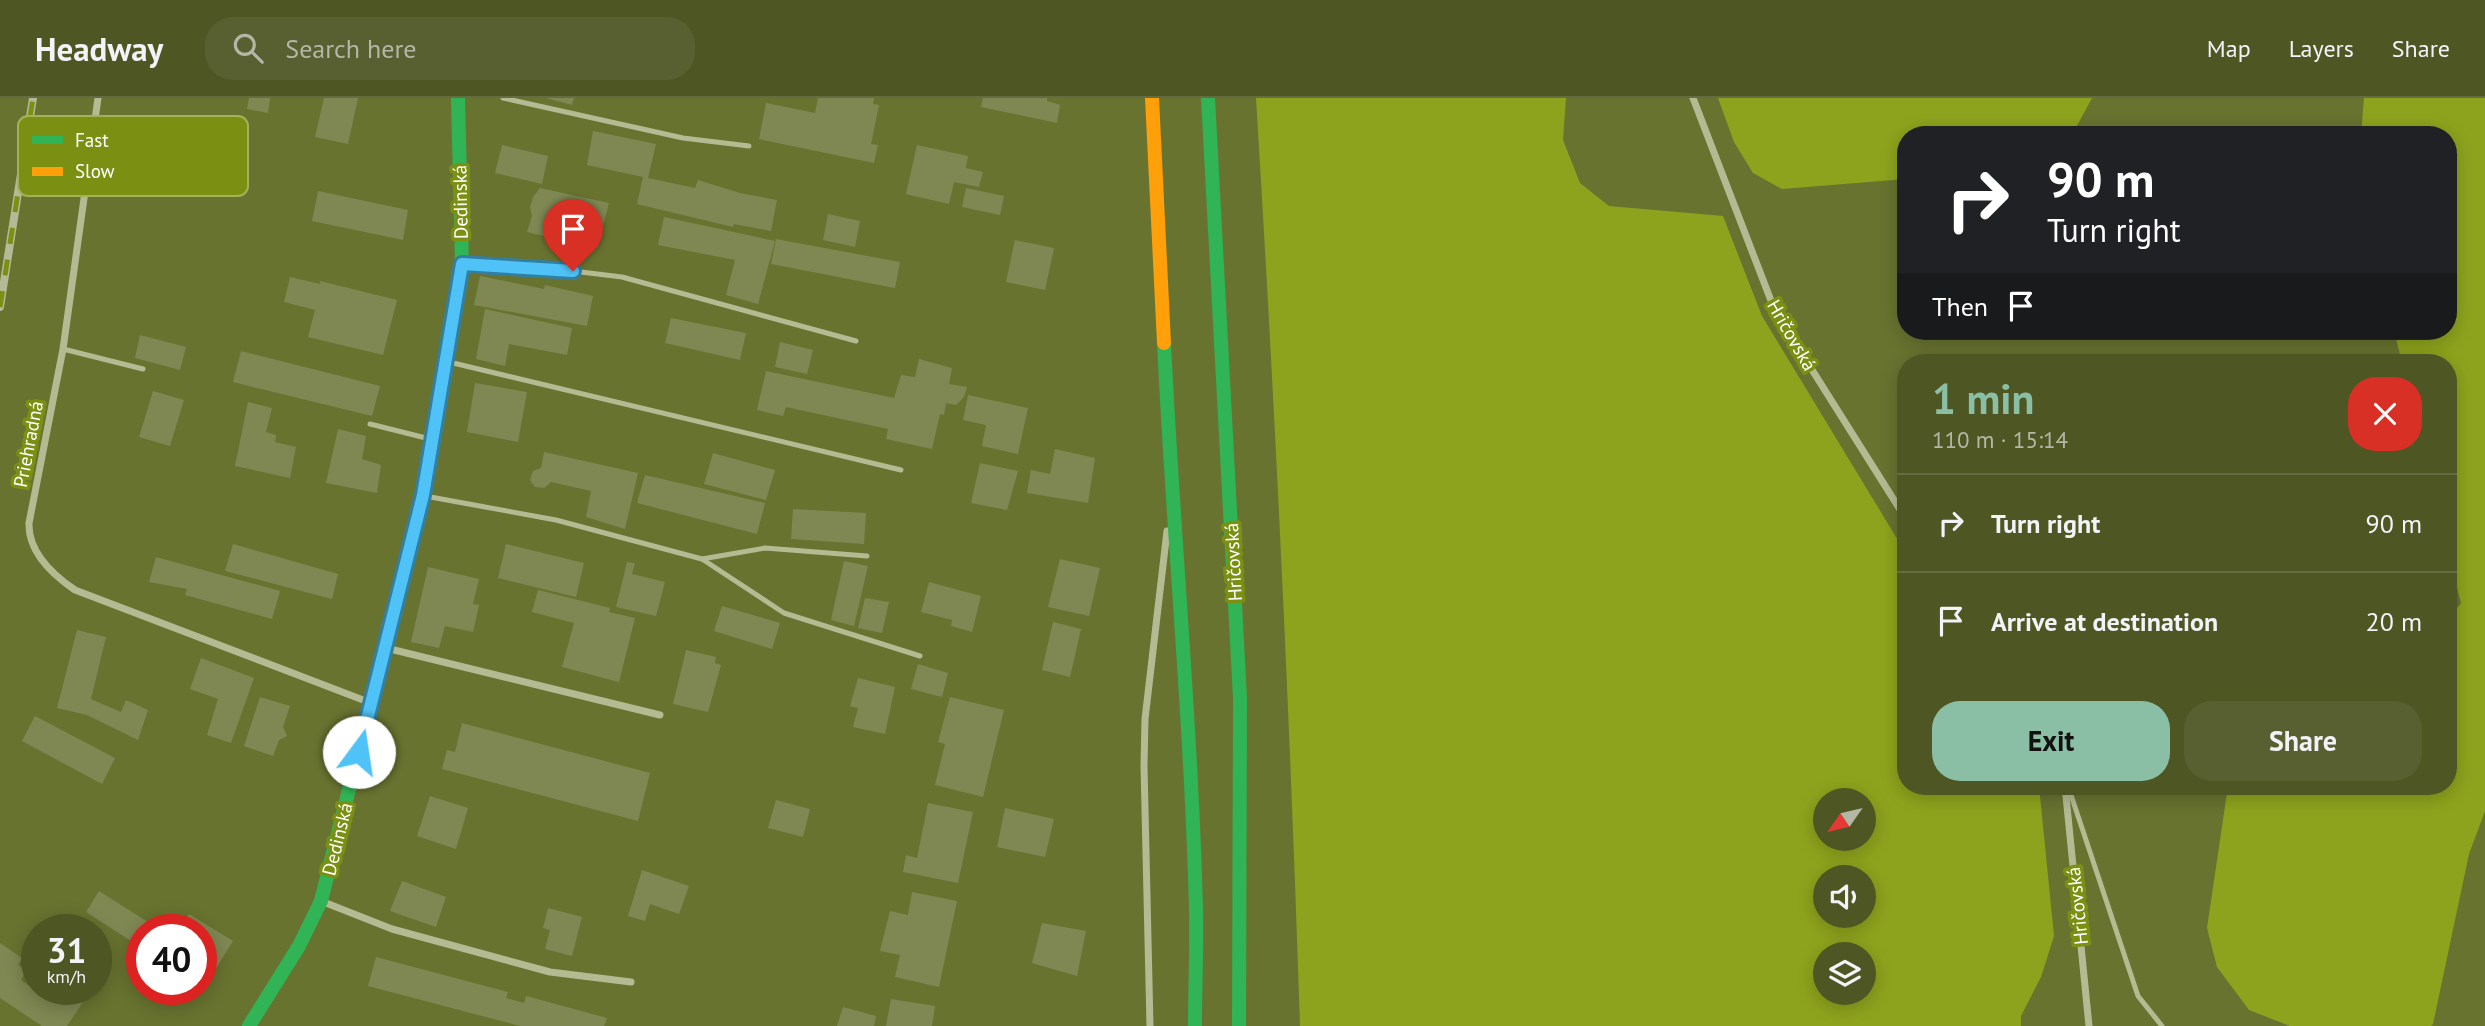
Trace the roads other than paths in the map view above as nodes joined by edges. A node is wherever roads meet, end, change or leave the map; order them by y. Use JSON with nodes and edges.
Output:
{"nodes":[{"id":1,"x":98,"y":98,"type":"edge"},
{"id":2,"x":458,"y":98,"type":"edge"},
{"id":3,"x":503,"y":98,"type":"edge"},
{"id":4,"x":1152,"y":98,"type":"edge"},
{"id":5,"x":1208,"y":98,"type":"edge"},
{"id":6,"x":1693,"y":98,"type":"edge"},
{"id":7,"x":95,"y":116,"type":"edge"},
{"id":8,"x":749,"y":146,"type":"dead end"},
{"id":9,"x":84,"y":196,"type":"edge"},
{"id":10,"x":462,"y":264,"type":"junction"},
{"id":11,"x":856,"y":341,"type":"dead end"},
{"id":12,"x":63,"y":349,"type":"junction"},
{"id":13,"x":446,"y":362,"type":"junction"},
{"id":14,"x":143,"y":369,"type":"dead end"},
{"id":15,"x":370,"y":425,"type":"dead end"},
{"id":16,"x":434,"y":440,"type":"junction"},
{"id":17,"x":901,"y":470,"type":"dead end"},
{"id":18,"x":1171,"y":491,"type":"junction"},
{"id":19,"x":423,"y":495,"type":"junction"},
{"id":20,"x":1897,"y":505,"type":"edge"},
{"id":21,"x":867,"y":556,"type":"dead end"},
{"id":22,"x":702,"y":559,"type":"junction"},
{"id":23,"x":386,"y":648,"type":"junction"},
{"id":24,"x":920,"y":656,"type":"dead end"},
{"id":25,"x":371,"y":703,"type":"junction"},
{"id":26,"x":660,"y":715,"type":"dead end"},
{"id":27,"x":2067,"y":795,"type":"edge"},
{"id":28,"x":2069,"y":795,"type":"edge"},
{"id":29,"x":321,"y":901,"type":"junction"},
{"id":30,"x":631,"y":982,"type":"dead end"},
{"id":31,"x":249,"y":1026,"type":"edge"},
{"id":32,"x":1150,"y":1026,"type":"edge"},
{"id":33,"x":1195,"y":1026,"type":"edge"},
{"id":34,"x":1239,"y":1026,"type":"edge"},
{"id":35,"x":2089,"y":1026,"type":"edge"},
{"id":36,"x":2162,"y":1026,"type":"edge"}],
"edges":[{"from":1,"to":7,"type":"street","name":"Priehradná"},
{"from":2,"to":10,"type":"main road","name":"Dedinská"},
{"from":3,"to":8,"type":"lane"},
{"from":4,"to":18,"type":"main road"},
{"from":5,"to":34,"type":"main road","name":"Hričovská"},
{"from":6,"to":20,"type":"street","name":"Hričovská"},
{"from":9,"to":12,"type":"street","name":"Priehradná"},
{"from":10,"to":11,"type":"lane"},
{"from":10,"to":13,"type":"main road","name":"Dedinská"},
{"from":12,"to":14,"type":"lane"},
{"from":12,"to":25,"type":"street","name":"Priehradná"},
{"from":13,"to":16,"type":"main road","name":"Dedinská"},
{"from":13,"to":17,"type":"lane"},
{"from":15,"to":16,"type":"lane"},
{"from":16,"to":19,"type":"main road","name":"Dedinská"},
{"from":18,"to":32,"type":"street"},
{"from":18,"to":33,"type":"main road"},
{"from":19,"to":22,"type":"lane"},
{"from":19,"to":23,"type":"main road","name":"Dedinská"},
{"from":21,"to":22,"type":"lane"},
{"from":22,"to":24,"type":"lane"},
{"from":23,"to":25,"type":"main road","name":"Dedinská"},
{"from":23,"to":26,"type":"street"},
{"from":25,"to":29,"type":"main road","name":"Dedinská"},
{"from":27,"to":35,"type":"street","name":"Hričovská"},
{"from":28,"to":36,"type":"lane"},
{"from":29,"to":30,"type":"street"},
{"from":29,"to":31,"type":"main road","name":"Dedinská"}]}
